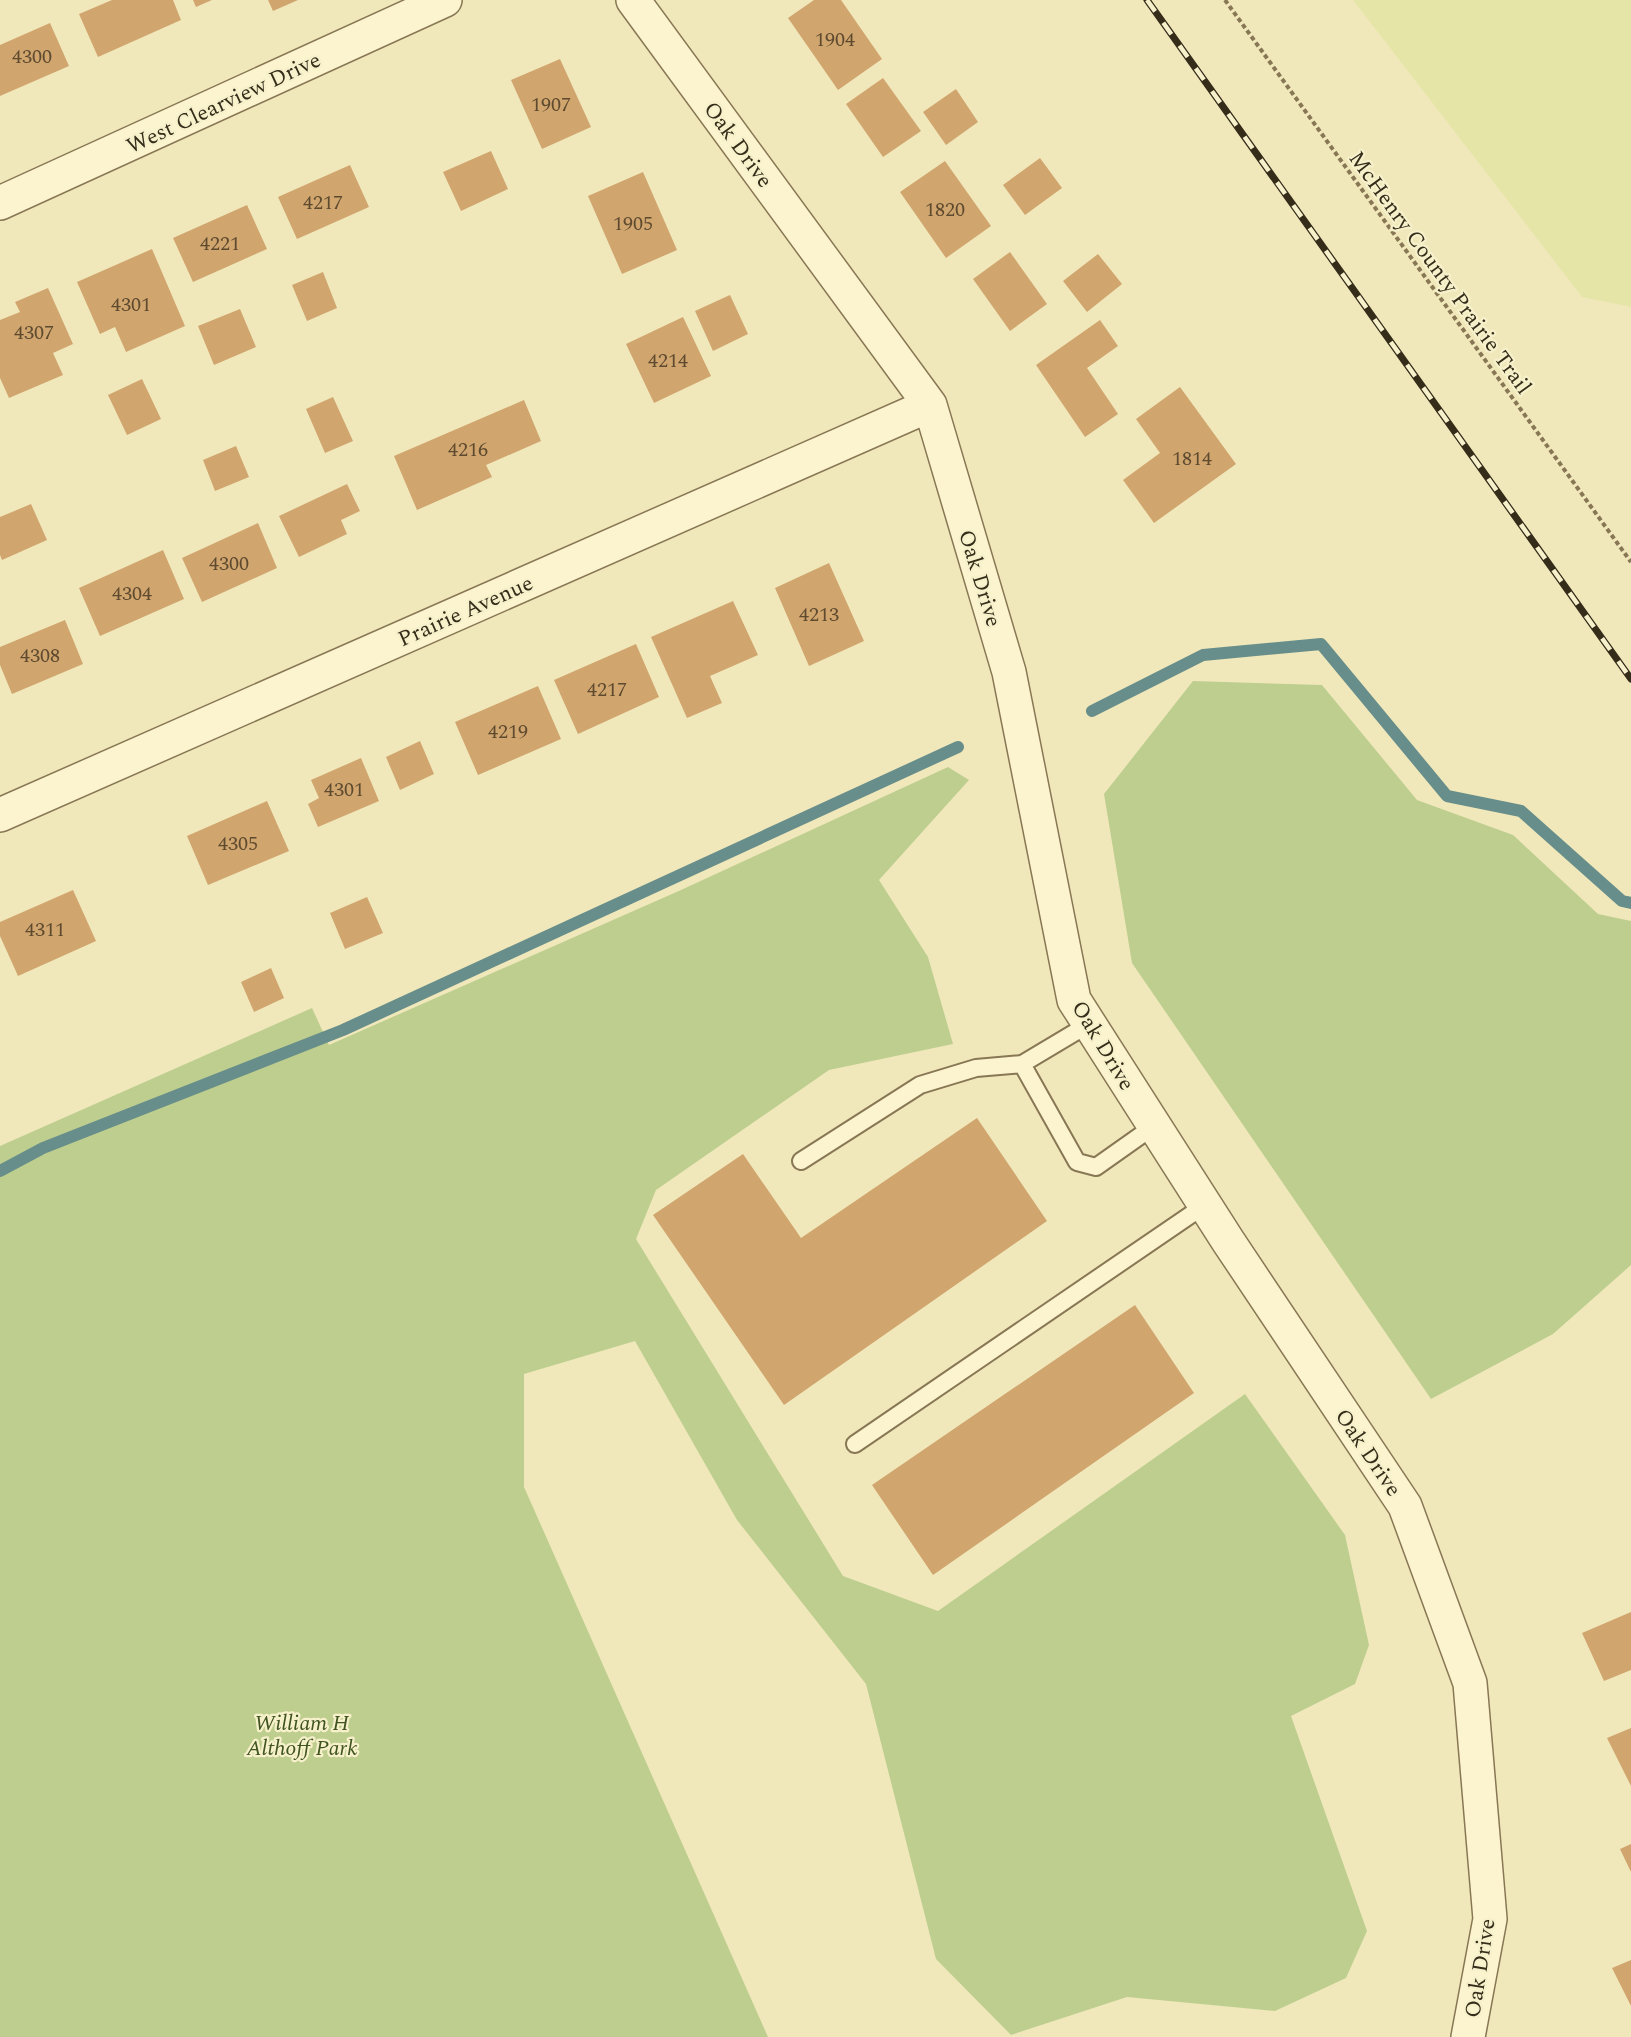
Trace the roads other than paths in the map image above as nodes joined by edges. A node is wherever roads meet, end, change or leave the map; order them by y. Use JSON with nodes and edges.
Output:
{"nodes":[{"id":1,"x":445,"y":0,"type":"edge"},
{"id":2,"x":633,"y":0,"type":"edge"},
{"id":3,"x":0,"y":203,"type":"edge"},
{"id":4,"x":930,"y":405,"type":"junction"},
{"id":5,"x":0,"y":815,"type":"edge"},
{"id":6,"x":1089,"y":1024,"type":"junction"},
{"id":7,"x":1022,"y":1064,"type":"junction"},
{"id":8,"x":1154,"y":1126,"type":"junction"},
{"id":9,"x":801,"y":1161,"type":"dead end"},
{"id":10,"x":1205,"y":1205,"type":"junction"},
{"id":11,"x":855,"y":1444,"type":"dead end"},
{"id":12,"x":1468,"y":2037,"type":"edge"}],
"edges":[{"from":1,"to":3,"type":"street","name":"West Clearview Drive"},
{"from":2,"to":4,"type":"street","name":"Oak Drive"},
{"from":4,"to":5,"type":"street","name":"Prairie Avenue"},
{"from":4,"to":6,"type":"street","name":"Oak Drive"},
{"from":6,"to":7,"type":"lane"},
{"from":6,"to":8,"type":"street","name":"Oak Drive"},
{"from":7,"to":8,"type":"lane"},
{"from":7,"to":9,"type":"lane"},
{"from":8,"to":10,"type":"street","name":"Oak Drive"},
{"from":10,"to":11,"type":"lane"},
{"from":10,"to":12,"type":"street","name":"Oak Drive"}]}
